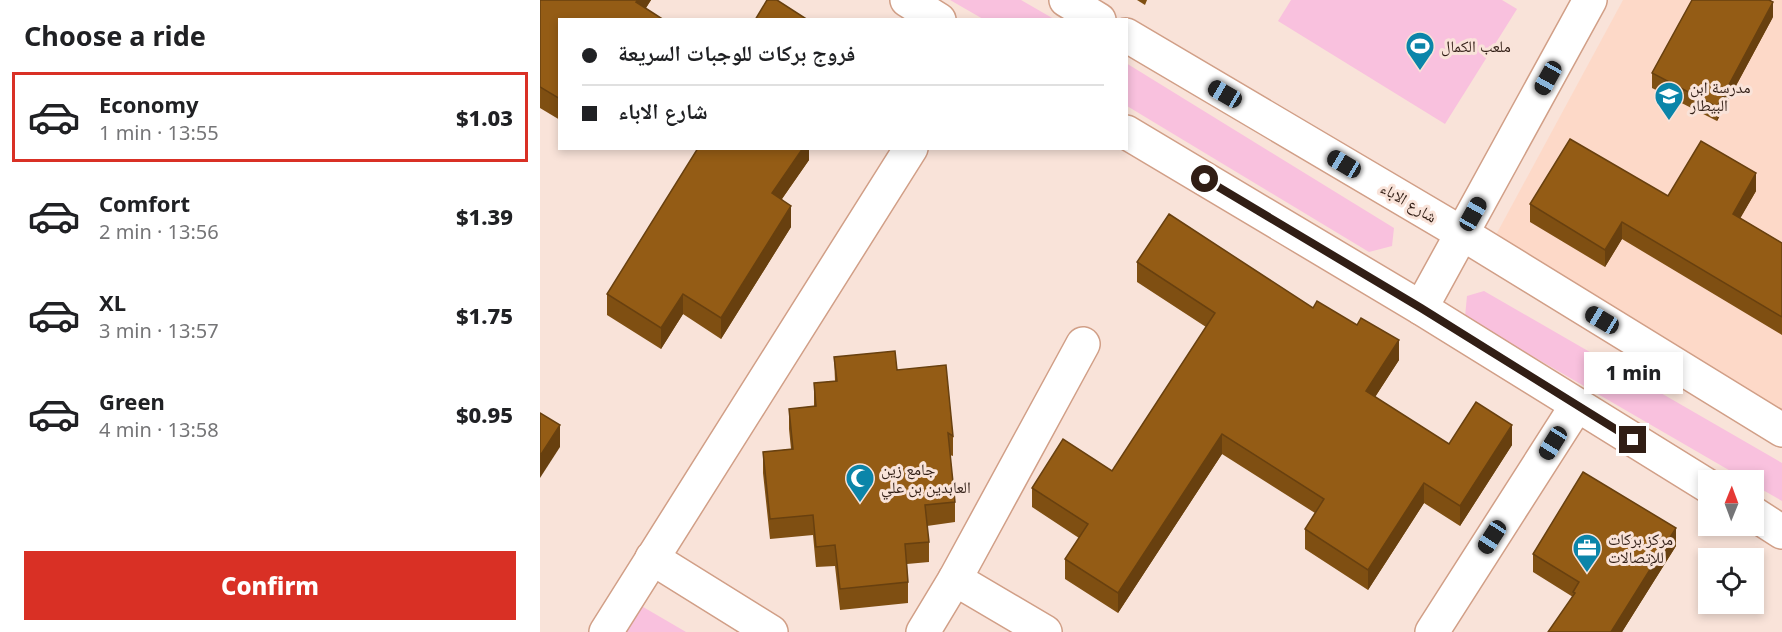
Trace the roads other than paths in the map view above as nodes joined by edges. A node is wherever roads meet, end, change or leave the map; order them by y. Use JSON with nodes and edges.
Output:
{"nodes":[{"id":1,"x":907,"y":0,"type":"edge"},
{"id":2,"x":1066,"y":0,"type":"edge"},
{"id":3,"x":1590,"y":0,"type":"edge"},
{"id":4,"x":936,"y":18,"type":"edge"},
{"id":5,"x":1096,"y":18,"type":"edge"},
{"id":6,"x":1128,"y":37,"type":"edge"},
{"id":7,"x":1128,"y":133,"type":"edge"},
{"id":8,"x":910,"y":150,"type":"edge"},
{"id":9,"x":1463,"y":234,"type":"junction"},
{"id":10,"x":1421,"y":308,"type":"junction"},
{"id":11,"x":1083,"y":344,"type":"dead end"},
{"id":12,"x":1577,"y":405,"type":"junction"},
{"id":13,"x":1782,"y":430,"type":"edge"},
{"id":14,"x":1698,"y":480,"type":"edge"},
{"id":15,"x":1764,"y":520,"type":"edge"},
{"id":16,"x":1782,"y":532,"type":"edge"},
{"id":17,"x":652,"y":558,"type":"junction"},
{"id":18,"x":955,"y":579,"type":"junction"},
{"id":19,"x":606,"y":632,"type":"edge"},
{"id":20,"x":771,"y":632,"type":"edge"},
{"id":21,"x":923,"y":632,"type":"edge"},
{"id":22,"x":1045,"y":632,"type":"edge"},
{"id":23,"x":1432,"y":632,"type":"edge"}],
"edges":[{"from":1,"to":4,"type":"street"},
{"from":2,"to":5,"type":"street"},
{"from":3,"to":9,"type":"street"},
{"from":6,"to":9,"type":"street","name":"شارع الاباء"},
{"from":7,"to":10,"type":"street"},
{"from":8,"to":17,"type":"street"},
{"from":9,"to":10,"type":"street"},
{"from":9,"to":13,"type":"street","name":"شارع الاباء"},
{"from":10,"to":12,"type":"street"},
{"from":11,"to":18,"type":"street"},
{"from":12,"to":14,"type":"street"},
{"from":12,"to":23,"type":"street"},
{"from":15,"to":16,"type":"street"},
{"from":17,"to":19,"type":"street"},
{"from":17,"to":20,"type":"street"},
{"from":18,"to":21,"type":"street"},
{"from":18,"to":22,"type":"street"}]}
